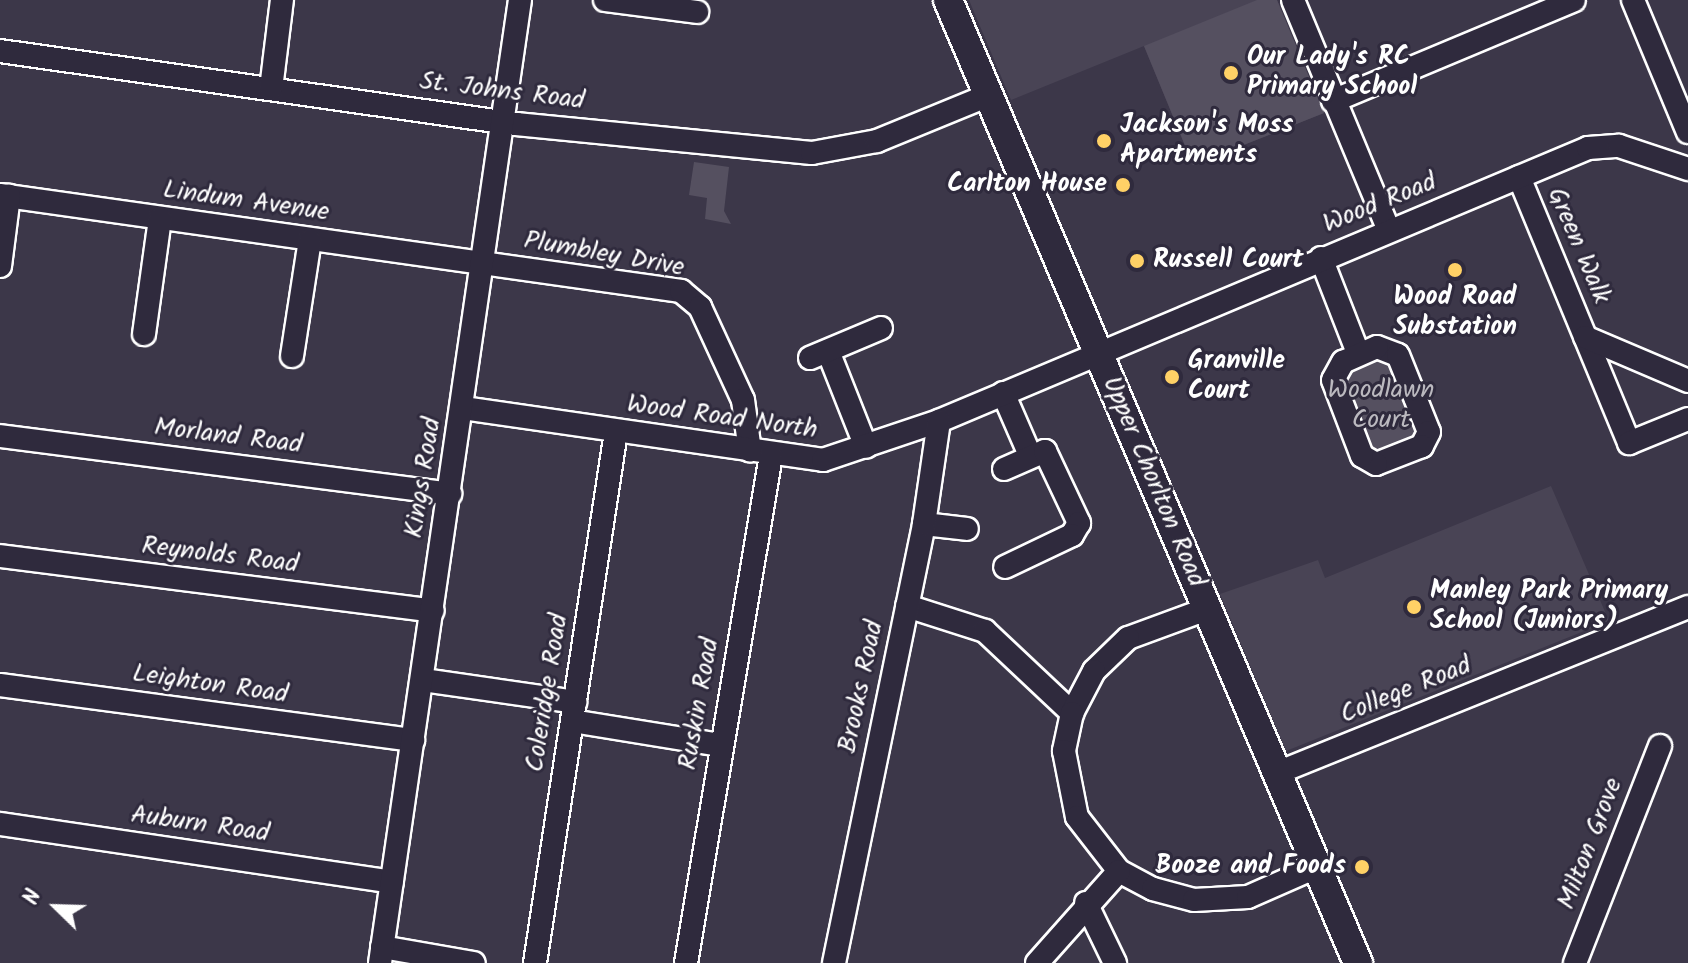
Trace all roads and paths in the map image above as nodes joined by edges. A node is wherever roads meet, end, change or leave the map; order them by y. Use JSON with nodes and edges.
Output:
{"nodes":[{"id":1,"x":282,"y":0,"type":"edge"},
{"id":2,"x":520,"y":0,"type":"edge"},
{"id":3,"x":605,"y":0,"type":"edge"},
{"id":4,"x":948,"y":0,"type":"edge"},
{"id":5,"x":1293,"y":0,"type":"edge"},
{"id":6,"x":1574,"y":0,"type":"edge"},
{"id":7,"x":1633,"y":0,"type":"edge"},
{"id":8,"x":697,"y":12,"type":"dead end"},
{"id":9,"x":0,"y":51,"type":"edge"},
{"id":10,"x":271,"y":89,"type":"junction"},
{"id":11,"x":989,"y":95,"type":"junction"},
{"id":12,"x":1333,"y":101,"type":"junction"},
{"id":13,"x":506,"y":122,"type":"junction"},
{"id":14,"x":1688,"y":132,"type":"edge"},
{"id":15,"x":1688,"y":169,"type":"edge"},
{"id":16,"x":1519,"y":177,"type":"junction"},
{"id":17,"x":4,"y":195,"type":"edge"},
{"id":18,"x":160,"y":218,"type":"junction"},
{"id":19,"x":1389,"y":231,"type":"junction"},
{"id":20,"x":310,"y":240,"type":"junction"},
{"id":21,"x":1321,"y":258,"type":"junction"},
{"id":22,"x":485,"y":264,"type":"junction"},
{"id":23,"x":0,"y":266,"type":"edge"},
{"id":24,"x":881,"y":328,"type":"dead end"},
{"id":25,"x":144,"y":334,"type":"dead end"},
{"id":26,"x":1585,"y":337,"type":"junction"},
{"id":27,"x":1098,"y":353,"type":"junction"},
{"id":28,"x":1358,"y":353,"type":"junction"},
{"id":29,"x":292,"y":356,"type":"dead end"},
{"id":30,"x":1688,"y":381,"type":"edge"},
{"id":31,"x":1003,"y":393,"type":"junction"},
{"id":32,"x":463,"y":408,"type":"junction"},
{"id":33,"x":1688,"y":419,"type":"edge"},
{"id":34,"x":939,"y":421,"type":"junction"},
{"id":35,"x":616,"y":432,"type":"junction"},
{"id":36,"x":0,"y":436,"type":"edge"},
{"id":37,"x":866,"y":447,"type":"junction"},
{"id":38,"x":760,"y":453,"type":"junction"},
{"id":39,"x":1030,"y":455,"type":"junction"},
{"id":40,"x":1004,"y":469,"type":"dead end"},
{"id":41,"x":450,"y":494,"type":"junction"},
{"id":42,"x":924,"y":524,"type":"junction"},
{"id":43,"x":967,"y":529,"type":"dead end"},
{"id":44,"x":0,"y":556,"type":"edge"},
{"id":45,"x":1005,"y":567,"type":"dead end"},
{"id":46,"x":907,"y":606,"type":"junction"},
{"id":47,"x":1688,"y":607,"type":"edge"},
{"id":48,"x":1207,"y":609,"type":"junction"},
{"id":49,"x":433,"y":611,"type":"junction"},
{"id":50,"x":423,"y":680,"type":"junction"},
{"id":51,"x":0,"y":685,"type":"edge"},
{"id":52,"x":573,"y":712,"type":"junction"},
{"id":53,"x":1072,"y":713,"type":"junction"},
{"id":54,"x":413,"y":740,"type":"junction"},
{"id":55,"x":721,"y":745,"type":"junction"},
{"id":56,"x":1660,"y":746,"type":"dead end"},
{"id":57,"x":1277,"y":773,"type":"junction"},
{"id":58,"x":0,"y":824,"type":"edge"},
{"id":59,"x":1316,"y":867,"type":"junction"},
{"id":60,"x":1119,"y":871,"type":"junction"},
{"id":61,"x":392,"y":882,"type":"junction"},
{"id":62,"x":1086,"y":903,"type":"junction"},
{"id":63,"x":381,"y":955,"type":"edge"},
{"id":64,"x":1577,"y":959,"type":"edge"},
{"id":65,"x":474,"y":963,"type":"edge"},
{"id":66,"x":535,"y":963,"type":"edge"},
{"id":67,"x":686,"y":963,"type":"edge"},
{"id":68,"x":834,"y":963,"type":"edge"},
{"id":69,"x":1037,"y":963,"type":"edge"},
{"id":70,"x":1115,"y":963,"type":"edge"},
{"id":71,"x":1358,"y":963,"type":"edge"},
{"id":72,"x":1600,"y":963,"type":"edge"}],
"edges":[{"from":1,"to":10,"type":"street"},
{"from":2,"to":13,"type":"street","name":"Kings Road"},
{"from":3,"to":8,"type":"street"},
{"from":4,"to":11,"type":"main road","name":"Upper Chorlton Road"},
{"from":5,"to":12,"type":"street"},
{"from":6,"to":12,"type":"street"},
{"from":7,"to":14,"type":"street"},
{"from":9,"to":10,"type":"street","name":"St. Johns Road"},
{"from":10,"to":13,"type":"street","name":"St. Johns Road"},
{"from":11,"to":13,"type":"street","name":"St. Johns Road"},
{"from":11,"to":27,"type":"main road","name":"Upper Chorlton Road"},
{"from":12,"to":19,"type":"street"},
{"from":13,"to":22,"type":"street","name":"Kings Road"},
{"from":15,"to":16,"type":"street","name":"Wood Road"},
{"from":16,"to":19,"type":"street","name":"Wood Road"},
{"from":16,"to":26,"type":"street","name":"Green Walk"},
{"from":17,"to":18,"type":"street","name":"Lindum Avenue"},
{"from":17,"to":23,"type":"street"},
{"from":18,"to":20,"type":"street","name":"Lindum Avenue"},
{"from":18,"to":25,"type":"street"},
{"from":19,"to":21,"type":"street","name":"Wood Road"},
{"from":20,"to":22,"type":"street","name":"Lindum Avenue"},
{"from":20,"to":29,"type":"street"},
{"from":21,"to":27,"type":"street","name":"Wood Road"},
{"from":21,"to":28,"type":"street"},
{"from":22,"to":32,"type":"street","name":"Kings Road"},
{"from":22,"to":38,"type":"street","name":"Plumbley Drive"},
{"from":24,"to":37,"type":"street"},
{"from":26,"to":30,"type":"street","name":"Green Walk"},
{"from":26,"to":33,"type":"street","name":"Green Walk"},
{"from":27,"to":31,"type":"street","name":"Wood Road North"},
{"from":27,"to":48,"type":"main road","name":"Upper Chorlton Road"},
{"from":28,"to":28,"type":"street"},
{"from":31,"to":34,"type":"street","name":"Wood Road North"},
{"from":31,"to":39,"type":"street"},
{"from":32,"to":35,"type":"street","name":"Wood Road North"},
{"from":32,"to":41,"type":"street","name":"Kings Road"},
{"from":34,"to":37,"type":"street","name":"Wood Road North"},
{"from":34,"to":42,"type":"street","name":"Brooks Road"},
{"from":35,"to":38,"type":"street","name":"Wood Road North"},
{"from":35,"to":52,"type":"street","name":"Coleridge Road"},
{"from":36,"to":41,"type":"street","name":"Morland Road"},
{"from":37,"to":38,"type":"street","name":"Wood Road North"},
{"from":38,"to":55,"type":"street","name":"Ruskin Road"},
{"from":39,"to":40,"type":"street"},
{"from":39,"to":45,"type":"street"},
{"from":41,"to":49,"type":"street","name":"Kings Road"},
{"from":42,"to":43,"type":"street"},
{"from":42,"to":46,"type":"street","name":"Brooks Road"},
{"from":44,"to":49,"type":"street","name":"Reynolds Road"},
{"from":46,"to":53,"type":"street"},
{"from":46,"to":68,"type":"street","name":"Brooks Road"},
{"from":47,"to":57,"type":"street","name":"College Road"},
{"from":48,"to":53,"type":"street"},
{"from":48,"to":57,"type":"main road","name":"Upper Chorlton Road"},
{"from":49,"to":50,"type":"street","name":"Kings Road"},
{"from":50,"to":52,"type":"street"},
{"from":50,"to":54,"type":"street","name":"Kings Road"},
{"from":51,"to":54,"type":"street","name":"Leighton Road"},
{"from":52,"to":55,"type":"street"},
{"from":52,"to":66,"type":"street","name":"Coleridge Road"},
{"from":53,"to":60,"type":"street"},
{"from":54,"to":61,"type":"street","name":"Kings Road"},
{"from":55,"to":67,"type":"street","name":"Ruskin Road"},
{"from":56,"to":64,"type":"street","name":"Milton Grove"},
{"from":57,"to":59,"type":"main road","name":"Upper Chorlton Road"},
{"from":58,"to":61,"type":"street","name":"Auburn Road"},
{"from":59,"to":60,"type":"street"},
{"from":59,"to":71,"type":"main road","name":"Upper Chorlton Road"},
{"from":60,"to":62,"type":"street"},
{"from":61,"to":63,"type":"street","name":"Kings Road"},
{"from":62,"to":69,"type":"street"},
{"from":62,"to":70,"type":"street"},
{"from":63,"to":65,"type":"street"},
{"from":64,"to":72,"type":"street"}]}
